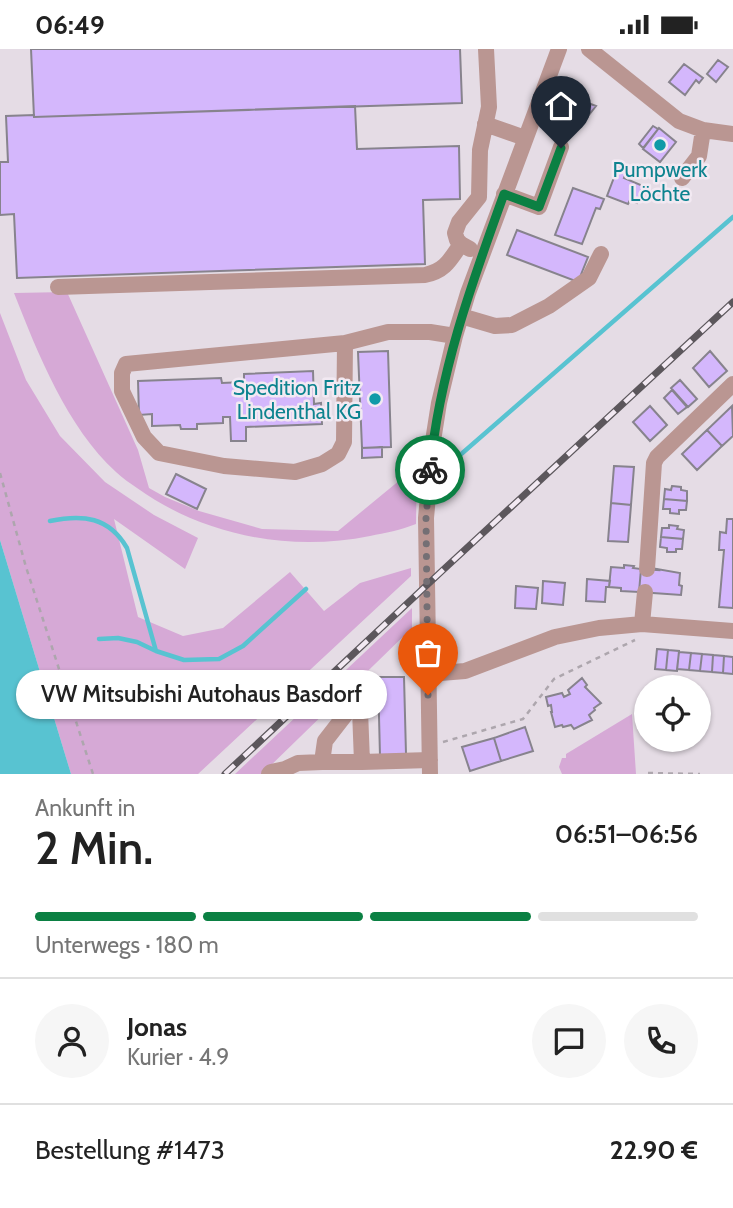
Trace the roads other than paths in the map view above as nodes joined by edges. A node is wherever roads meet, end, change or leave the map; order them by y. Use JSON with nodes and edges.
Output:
{"nodes":[{"id":1,"x":486,"y":49,"type":"edge"},
{"id":2,"x":559,"y":49,"type":"edge"},
{"id":3,"x":589,"y":49,"type":"edge"},
{"id":4,"x":485,"y":124,"type":"junction"},
{"id":5,"x":703,"y":130,"type":"junction"},
{"id":6,"x":733,"y":134,"type":"edge"},
{"id":7,"x":525,"y":138,"type":"junction"},
{"id":8,"x":561,"y":148,"type":"dead end"},
{"id":9,"x":681,"y":178,"type":"dead end"},
{"id":10,"x":504,"y":194,"type":"junction"},
{"id":11,"x":461,"y":244,"type":"junction"},
{"id":12,"x":482,"y":253,"type":"junction"},
{"id":13,"x":601,"y":254,"type":"dead end"},
{"id":14,"x":58,"y":287,"type":"dead end"},
{"id":15,"x":461,"y":316,"type":"junction"},
{"id":16,"x":455,"y":336,"type":"junction"},
{"id":17,"x":345,"y":343,"type":"junction"},
{"id":18,"x":733,"y":384,"type":"edge"},
{"id":19,"x":647,"y":569,"type":"dead end"},
{"id":20,"x":645,"y":592,"type":"dead end"},
{"id":21,"x":642,"y":624,"type":"junction"},
{"id":22,"x":733,"y":631,"type":"edge"},
{"id":23,"x":428,"y":674,"type":"junction"},
{"id":24,"x":430,"y":760,"type":"edge"},
{"id":25,"x":322,"y":762,"type":"junction"},
{"id":26,"x":362,"y":762,"type":"junction"},
{"id":27,"x":270,"y":774,"type":"edge"}],
"edges":[{"from":1,"to":4,"type":"street"},
{"from":2,"to":7,"type":"street"},
{"from":3,"to":5,"type":"street"},
{"from":4,"to":7,"type":"street"},
{"from":4,"to":11,"type":"street"},
{"from":5,"to":6,"type":"street"},
{"from":5,"to":9,"type":"street"},
{"from":7,"to":10,"type":"street"},
{"from":8,"to":10,"type":"street"},
{"from":10,"to":12,"type":"street"},
{"from":11,"to":12,"type":"street"},
{"from":11,"to":14,"type":"street"},
{"from":12,"to":15,"type":"street"},
{"from":13,"to":15,"type":"street"},
{"from":15,"to":16,"type":"street"},
{"from":16,"to":17,"type":"street"},
{"from":16,"to":23,"type":"street"},
{"from":17,"to":17,"type":"street"},
{"from":18,"to":19,"type":"street"},
{"from":20,"to":21,"type":"street"},
{"from":21,"to":22,"type":"street"},
{"from":21,"to":23,"type":"street"},
{"from":23,"to":24,"type":"street"},
{"from":24,"to":26,"type":"street"},
{"from":25,"to":26,"type":"street"},
{"from":25,"to":26,"type":"street"},
{"from":25,"to":27,"type":"street"}]}
